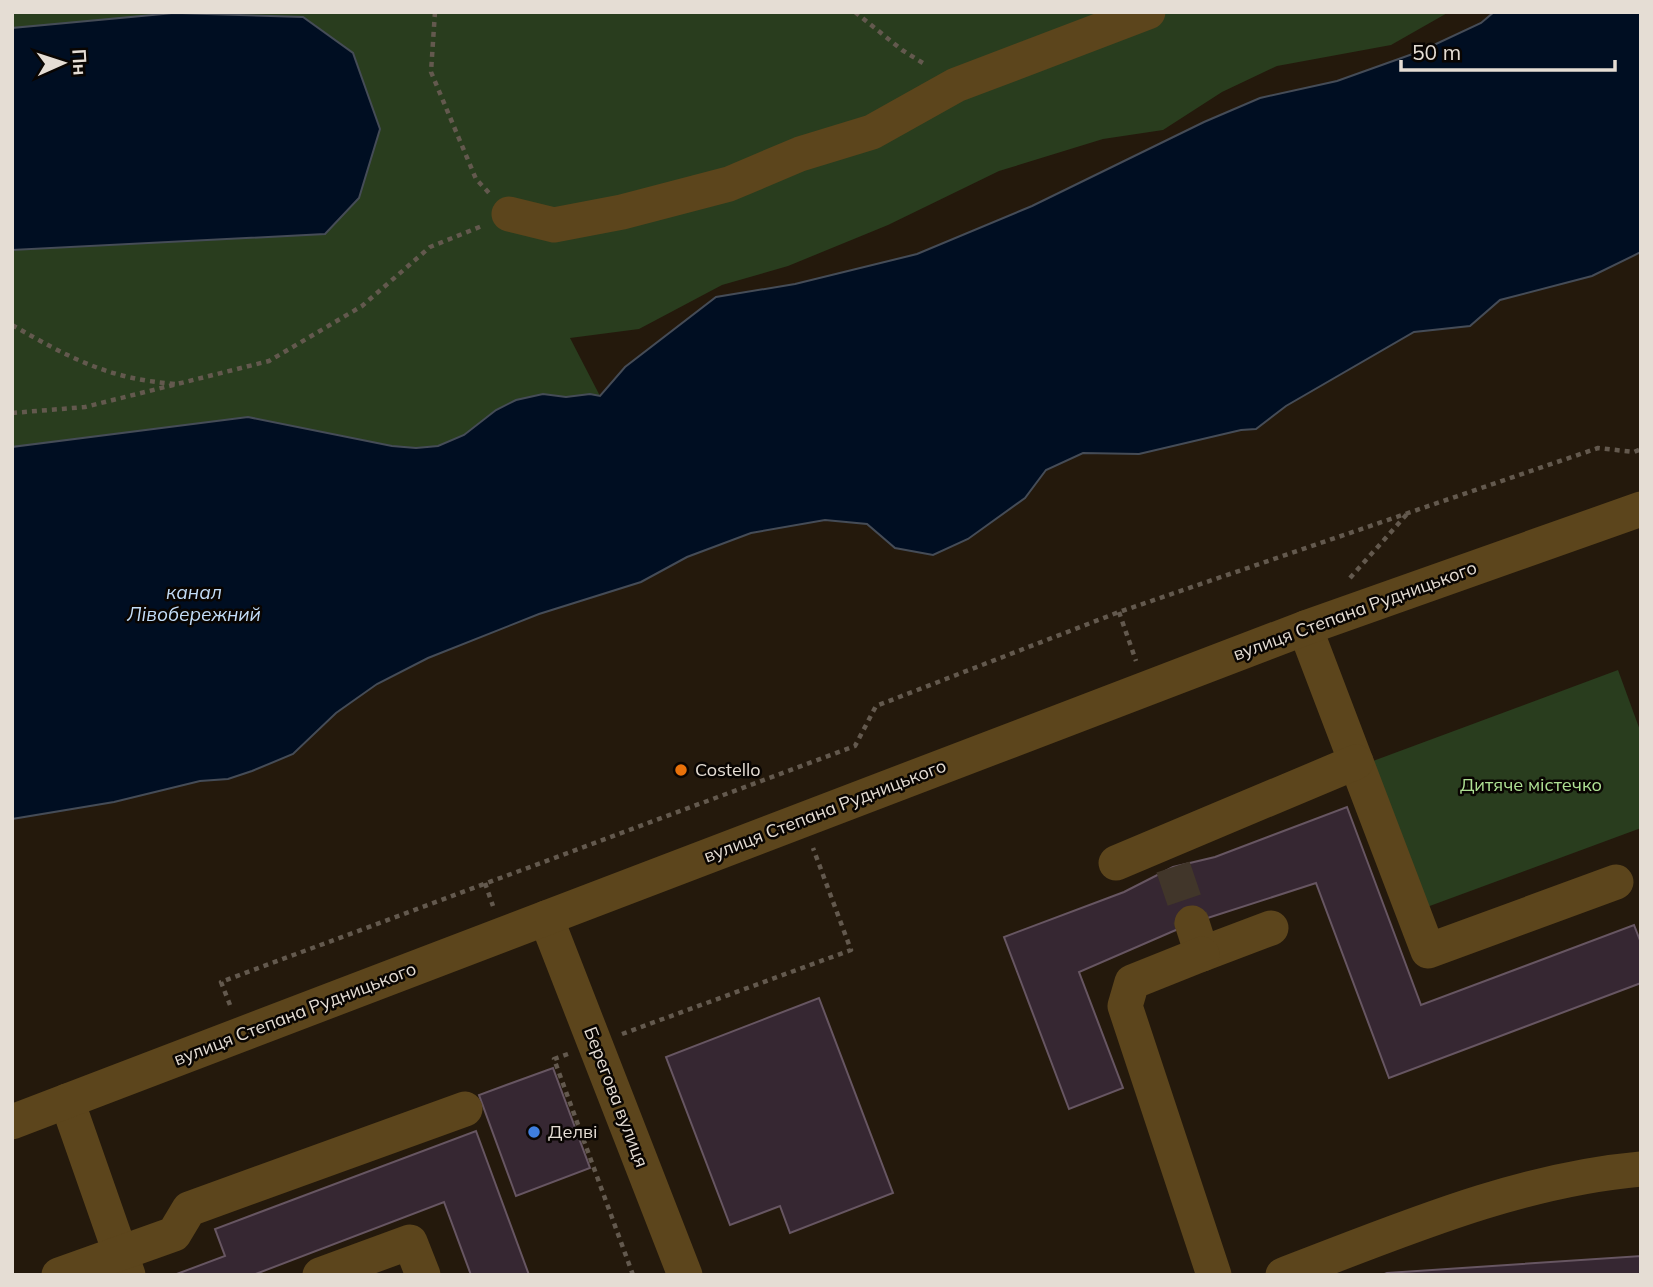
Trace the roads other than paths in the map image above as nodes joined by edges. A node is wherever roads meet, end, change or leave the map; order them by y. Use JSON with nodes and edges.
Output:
{"nodes":[{"id":1,"x":1148,"y":12,"type":"edge"},
{"id":2,"x":509,"y":214,"type":"road end"},
{"id":3,"x":1641,"y":509,"type":"edge"},
{"id":4,"x":1306,"y":628,"type":"junction"},
{"id":5,"x":1356,"y":762,"type":"junction"},
{"id":6,"x":1116,"y":863,"type":"dead end"},
{"id":7,"x":1616,"y":882,"type":"dead end"},
{"id":8,"x":546,"y":918,"type":"junction"},
{"id":9,"x":1271,"y":928,"type":"dead end"},
{"id":10,"x":67,"y":1101,"type":"junction"},
{"id":11,"x":465,"y":1109,"type":"dead end"},
{"id":12,"x":12,"y":1122,"type":"edge"},
{"id":13,"x":1641,"y":1169,"type":"edge"},
{"id":14,"x":125,"y":1264,"type":"edge"},
{"id":15,"x":59,"y":1275,"type":"edge"},
{"id":16,"x":320,"y":1275,"type":"edge"},
{"id":17,"x":423,"y":1275,"type":"edge"},
{"id":18,"x":685,"y":1275,"type":"edge"},
{"id":19,"x":1214,"y":1275,"type":"edge"},
{"id":20,"x":1283,"y":1275,"type":"edge"}],
"edges":[{"from":1,"to":2,"type":"street"},
{"from":3,"to":4,"type":"street","name":"вулиця Степана Рудницького"},
{"from":4,"to":5,"type":"street"},
{"from":4,"to":8,"type":"street","name":"вулиця Степана Рудницького"},
{"from":5,"to":6,"type":"street"},
{"from":5,"to":7,"type":"street"},
{"from":8,"to":10,"type":"street","name":"вулиця Степана Рудницького"},
{"from":8,"to":18,"type":"street","name":"Берегова вулиця"},
{"from":9,"to":19,"type":"street"},
{"from":10,"to":12,"type":"street","name":"вулиця Степана Рудницького"},
{"from":10,"to":14,"type":"street"},
{"from":11,"to":14,"type":"street"},
{"from":13,"to":20,"type":"street"},
{"from":14,"to":15,"type":"street"},
{"from":16,"to":17,"type":"street"}]}
